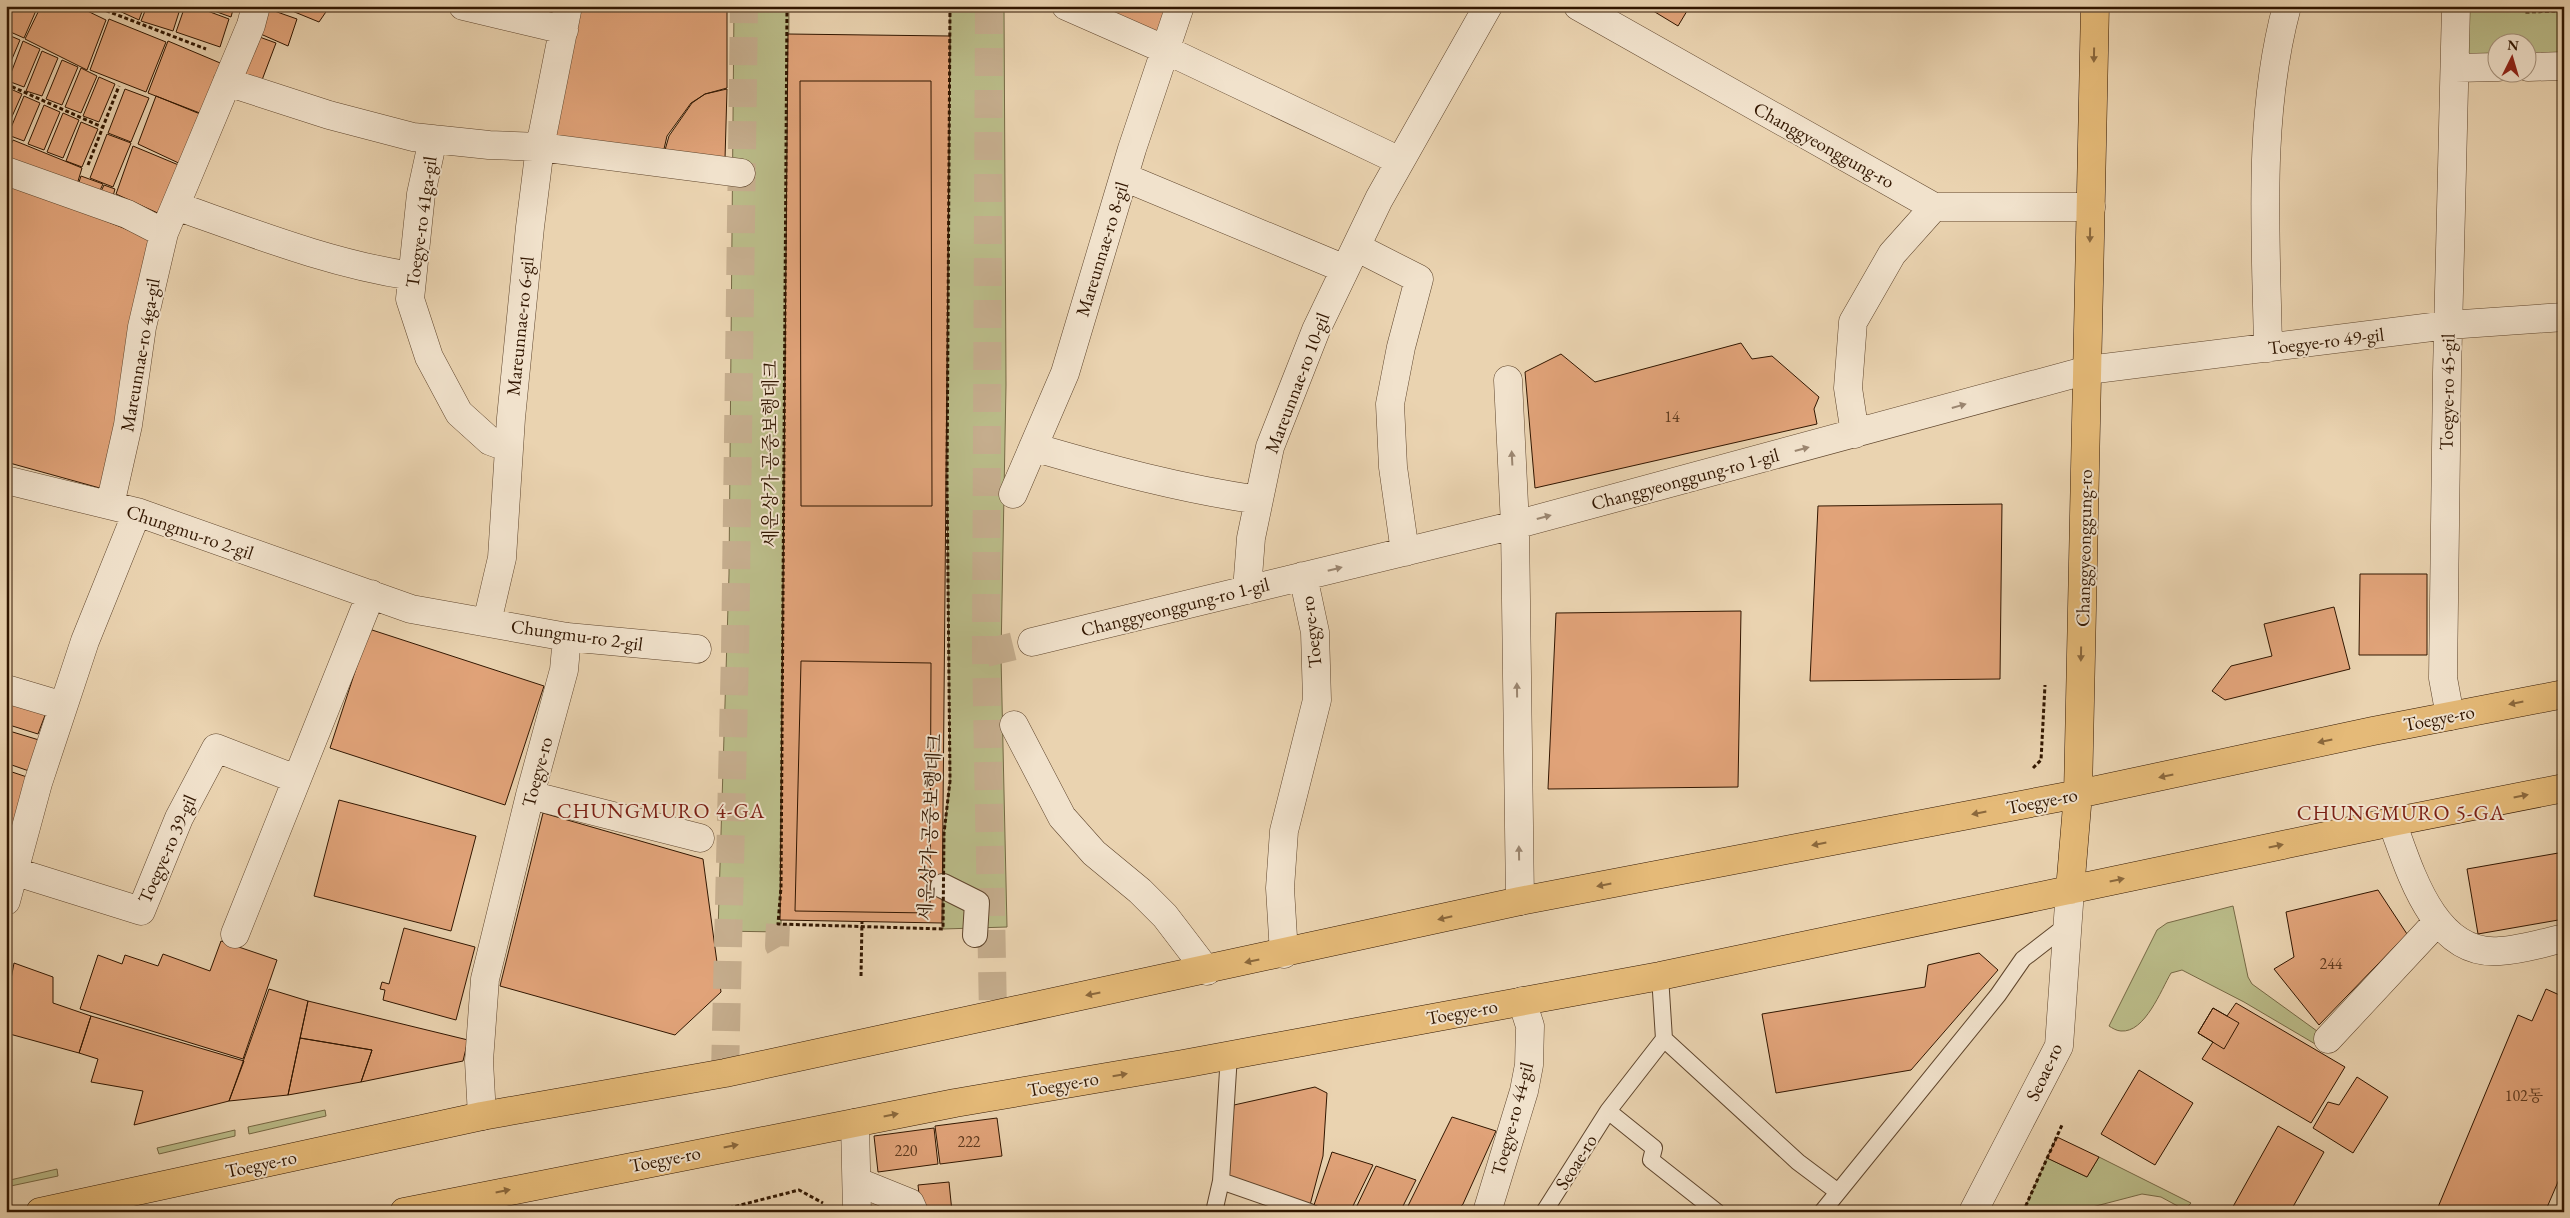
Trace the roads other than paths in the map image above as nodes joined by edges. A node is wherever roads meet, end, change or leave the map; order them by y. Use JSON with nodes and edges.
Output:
{"nodes":[{"id":1,"x":256,"y":6,"type":"edge"},
{"id":2,"x":463,"y":6,"type":"edge"},
{"id":3,"x":1066,"y":6,"type":"edge"},
{"id":4,"x":1180,"y":6,"type":"edge"},
{"id":5,"x":1488,"y":6,"type":"edge"},
{"id":6,"x":1578,"y":6,"type":"edge"},
{"id":7,"x":2096,"y":6,"type":"edge"},
{"id":8,"x":2287,"y":6,"type":"edge"},
{"id":9,"x":2456,"y":6,"type":"edge"},
{"id":10,"x":566,"y":18,"type":"edge"},
{"id":11,"x":1166,"y":50,"type":"junction"},
{"id":12,"x":2564,"y":66,"type":"edge"},
{"id":13,"x":2488,"y":67,"type":"edge"},
{"id":14,"x":2538,"y":67,"type":"edge"},
{"id":15,"x":2455,"y":68,"type":"junction"},
{"id":16,"x":232,"y":71,"type":"junction"},
{"id":17,"x":433,"y":139,"type":"junction"},
{"id":18,"x":540,"y":147,"type":"junction"},
{"id":19,"x":1400,"y":161,"type":"junction"},
{"id":20,"x":6,"y":171,"type":"edge"},
{"id":21,"x":742,"y":173,"type":"dead end"},
{"id":22,"x":1124,"y":177,"type":"junction"},
{"id":23,"x":176,"y":206,"type":"junction"},
{"id":24,"x":1934,"y":207,"type":"junction"},
{"id":25,"x":2091,"y":207,"type":"junction"},
{"id":26,"x":164,"y":233,"type":"junction"},
{"id":27,"x":1350,"y":258,"type":"junction"},
{"id":28,"x":412,"y":276,"type":"junction"},
{"id":29,"x":2564,"y":317,"type":"edge"},
{"id":30,"x":2448,"y":325,"type":"junction"},
{"id":31,"x":2268,"y":348,"type":"junction"},
{"id":32,"x":2088,"y":370,"type":"junction"},
{"id":33,"x":1508,"y":380,"type":"dead end"},
{"id":34,"x":1855,"y":434,"type":"junction"},
{"id":35,"x":1033,"y":447,"type":"junction"},
{"id":36,"x":509,"y":448,"type":"junction"},
{"id":37,"x":6,"y":480,"type":"edge"},
{"id":38,"x":1013,"y":494,"type":"dead end"},
{"id":39,"x":1259,"y":500,"type":"junction"},
{"id":40,"x":110,"y":505,"type":"junction"},
{"id":41,"x":137,"y":512,"type":"junction"},
{"id":42,"x":1515,"y":524,"type":"junction"},
{"id":43,"x":1404,"y":552,"type":"junction"},
{"id":44,"x":1303,"y":576,"type":"junction"},
{"id":45,"x":1248,"y":590,"type":"junction"},
{"id":46,"x":371,"y":594,"type":"junction"},
{"id":47,"x":487,"y":622,"type":"junction"},
{"id":48,"x":567,"y":636,"type":"junction"},
{"id":49,"x":1032,"y":642,"type":"tunnel mouth"},
{"id":50,"x":697,"y":649,"type":"dead end"},
{"id":51,"x":6,"y":689,"type":"edge"},
{"id":52,"x":2564,"y":694,"type":"edge"},
{"id":53,"x":63,"y":706,"type":"junction"},
{"id":54,"x":2450,"y":716,"type":"junction"},
{"id":55,"x":1014,"y":724,"type":"dead end"},
{"id":56,"x":296,"y":779,"type":"junction"},
{"id":57,"x":2564,"y":788,"type":"edge"},
{"id":58,"x":2078,"y":794,"type":"junction"},
{"id":59,"x":530,"y":795,"type":"junction"},
{"id":60,"x":2392,"y":822,"type":"junction"},
{"id":61,"x":700,"y":838,"type":"dead end"},
{"id":62,"x":13,"y":871,"type":"junction"},
{"id":63,"x":943,"y":886,"type":"road end"},
{"id":64,"x":2070,"y":890,"type":"junction"},
{"id":65,"x":6,"y":901,"type":"edge"},
{"id":66,"x":1520,"y":901,"type":"junction"},
{"id":67,"x":2436,"y":922,"type":"junction"},
{"id":68,"x":2067,"y":925,"type":"junction"},
{"id":69,"x":235,"y":934,"type":"dead end"},
{"id":70,"x":974,"y":935,"type":"dead end"},
{"id":71,"x":2564,"y":938,"type":"edge"},
{"id":72,"x":1284,"y":954,"type":"junction"},
{"id":73,"x":1207,"y":970,"type":"junction"},
{"id":74,"x":1660,"y":976,"type":"junction"},
{"id":75,"x":1522,"y":1001,"type":"junction"},
{"id":76,"x":1664,"y":1039,"type":"junction"},
{"id":77,"x":2328,"y":1039,"type":"dead end"},
{"id":78,"x":1229,"y":1055,"type":"junction"},
{"id":79,"x":1608,"y":1111,"type":"junction"},
{"id":80,"x":482,"y":1116,"type":"junction"},
{"id":81,"x":856,"y":1122,"type":"junction"},
{"id":82,"x":1221,"y":1181,"type":"junction"},
{"id":83,"x":858,"y":1182,"type":"junction"},
{"id":84,"x":1838,"y":1192,"type":"junction"},
{"id":85,"x":465,"y":1205,"type":"edge"},
{"id":86,"x":1485,"y":1210,"type":"edge"},
{"id":87,"x":40,"y":1212,"type":"edge"},
{"id":88,"x":404,"y":1212,"type":"edge"},
{"id":89,"x":857,"y":1212,"type":"edge"},
{"id":90,"x":914,"y":1212,"type":"edge"},
{"id":91,"x":1214,"y":1212,"type":"edge"},
{"id":92,"x":1310,"y":1212,"type":"edge"},
{"id":93,"x":1544,"y":1212,"type":"edge"},
{"id":94,"x":1717,"y":1212,"type":"edge"},
{"id":95,"x":1822,"y":1212,"type":"edge"},
{"id":96,"x":1973,"y":1212,"type":"edge"}],
"edges":[{"from":1,"to":16,"type":"street","name":"Mareunnae-ro 4ga-gil"},
{"from":2,"to":10,"type":"street","name":"Mareunnae-ro 6-gil"},
{"from":3,"to":11,"type":"street"},
{"from":4,"to":11,"type":"street","name":"Mareunnae-ro 8-gil"},
{"from":5,"to":19,"type":"street","name":"Mareunnae-ro 10-gil"},
{"from":6,"to":24,"type":"street","name":"Changgyeonggung-ro"},
{"from":7,"to":25,"type":"main road","name":"Changgyeonggung-ro","one_way":true},
{"from":8,"to":31,"type":"street"},
{"from":9,"to":15,"type":"street","name":"Toegye-ro 45-gil"},
{"from":10,"to":18,"type":"street","name":"Mareunnae-ro 6-gil"},
{"from":11,"to":19,"type":"street"},
{"from":11,"to":22,"type":"street","name":"Mareunnae-ro 8-gil"},
{"from":12,"to":14,"type":"street"},
{"from":13,"to":15,"type":"street"},
{"from":15,"to":30,"type":"street","name":"Toegye-ro 45-gil"},
{"from":16,"to":17,"type":"street","name":"Toegye-ro 41ga-gil"},
{"from":16,"to":23,"type":"street","name":"Mareunnae-ro 4ga-gil"},
{"from":17,"to":18,"type":"street","name":"Toegye-ro 41ga-gil"},
{"from":17,"to":28,"type":"street","name":"Toegye-ro 41ga-gil"},
{"from":18,"to":21,"type":"street","name":"Toegye-ro 41ga-gil"},
{"from":18,"to":36,"type":"street","name":"Mareunnae-ro 6-gil"},
{"from":19,"to":27,"type":"street","name":"Mareunnae-ro 10-gil"},
{"from":20,"to":26,"type":"street"},
{"from":22,"to":27,"type":"street"},
{"from":22,"to":35,"type":"street","name":"Mareunnae-ro 8-gil"},
{"from":23,"to":26,"type":"street","name":"Mareunnae-ro 4ga-gil"},
{"from":23,"to":28,"type":"street"},
{"from":24,"to":25,"type":"street","name":"Changgyeonggung-ro"},
{"from":24,"to":34,"type":"street"},
{"from":25,"to":32,"type":"main road","name":"Changgyeonggung-ro","one_way":true},
{"from":26,"to":40,"type":"street","name":"Mareunnae-ro 4ga-gil"},
{"from":27,"to":39,"type":"street","name":"Mareunnae-ro 10-gil"},
{"from":27,"to":43,"type":"street"},
{"from":28,"to":36,"type":"street","name":"Toegye-ro 41ga-gil"},
{"from":29,"to":30,"type":"street","name":"Toegye-ro 49-gil"},
{"from":30,"to":31,"type":"street","name":"Toegye-ro 49-gil"},
{"from":30,"to":54,"type":"street","name":"Toegye-ro 45-gil"},
{"from":31,"to":32,"type":"street","name":"Toegye-ro 49-gil"},
{"from":34,"to":32,"type":"street","name":"Changgyeonggung-ro 1-gil","one_way":true},
{"from":32,"to":58,"type":"main road","name":"Changgyeonggung-ro","one_way":true},
{"from":42,"to":33,"type":"street","one_way":true},
{"from":42,"to":34,"type":"street","name":"Changgyeonggung-ro 1-gil","one_way":true},
{"from":35,"to":38,"type":"street","name":"Mareunnae-ro 8-gil"},
{"from":35,"to":39,"type":"street"},
{"from":36,"to":47,"type":"street","name":"Mareunnae-ro 6-gil"},
{"from":37,"to":40,"type":"street","name":"Chungmu-ro 2-gil"},
{"from":39,"to":45,"type":"street","name":"Mareunnae-ro 10-gil"},
{"from":40,"to":41,"type":"street","name":"Chungmu-ro 2-gil"},
{"from":41,"to":46,"type":"street","name":"Chungmu-ro 2-gil"},
{"from":41,"to":53,"type":"street"},
{"from":42,"to":43,"type":"street","name":"Changgyeonggung-ro 1-gil"},
{"from":66,"to":42,"type":"street","one_way":true},
{"from":44,"to":43,"type":"street","name":"Changgyeonggung-ro 1-gil","one_way":true},
{"from":44,"to":45,"type":"street","name":"Changgyeonggung-ro 1-gil"},
{"from":44,"to":72,"type":"street","name":"Toegye-ro"},
{"from":45,"to":49,"type":"street","name":"Changgyeonggung-ro 1-gil"},
{"from":46,"to":47,"type":"street","name":"Chungmu-ro 2-gil"},
{"from":46,"to":56,"type":"street"},
{"from":47,"to":48,"type":"street","name":"Chungmu-ro 2-gil"},
{"from":48,"to":50,"type":"street","name":"Chungmu-ro 2-gil"},
{"from":48,"to":59,"type":"street","name":"Toegye-ro"},
{"from":51,"to":53,"type":"street"},
{"from":52,"to":54,"type":"main road","name":"Toegye-ro","one_way":true},
{"from":53,"to":62,"type":"street"},
{"from":54,"to":58,"type":"main road","name":"Toegye-ro","one_way":true},
{"from":55,"to":73,"type":"street"},
{"from":56,"to":62,"type":"street","name":"Toegye-ro 39-gil"},
{"from":56,"to":69,"type":"street"},
{"from":60,"to":57,"type":"main road","name":"Toegye-ro","one_way":true},
{"from":58,"to":64,"type":"main road","name":"Changgyeonggung-ro"},
{"from":58,"to":66,"type":"main road","name":"Toegye-ro","one_way":true},
{"from":59,"to":61,"type":"street"},
{"from":59,"to":80,"type":"street","name":"Toegye-ro"},
{"from":64,"to":60,"type":"main road","name":"Toegye-ro","one_way":true},
{"from":60,"to":67,"type":"street"},
{"from":62,"to":65,"type":"street"},
{"from":63,"to":70,"type":"street"},
{"from":64,"to":68,"type":"street","name":"Seoae-ro"},
{"from":64,"to":74,"type":"main road","name":"Toegye-ro"},
{"from":66,"to":72,"type":"main road","name":"Toegye-ro","one_way":true},
{"from":67,"to":71,"type":"street"},
{"from":67,"to":77,"type":"street"},
{"from":68,"to":84,"type":"lane"},
{"from":68,"to":96,"type":"street","name":"Seoae-ro"},
{"from":72,"to":73,"type":"main road","name":"Toegye-ro","one_way":true},
{"from":73,"to":80,"type":"main road","name":"Toegye-ro","one_way":true},
{"from":74,"to":75,"type":"main road","name":"Toegye-ro"},
{"from":74,"to":76,"type":"lane"},
{"from":75,"to":78,"type":"main road","name":"Toegye-ro"},
{"from":75,"to":86,"type":"street","name":"Toegye-ro 44-gil"},
{"from":76,"to":79,"type":"lane"},
{"from":76,"to":84,"type":"lane"},
{"from":81,"to":78,"type":"main road","name":"Toegye-ro","one_way":true},
{"from":78,"to":82,"type":"lane"},
{"from":79,"to":93,"type":"lane","name":"Seoae-ro"},
{"from":79,"to":94,"type":"lane"},
{"from":80,"to":87,"type":"main road","name":"Toegye-ro"},
{"from":81,"to":83,"type":"street"},
{"from":85,"to":81,"type":"main road","name":"Toegye-ro","one_way":true},
{"from":82,"to":91,"type":"lane"},
{"from":82,"to":92,"type":"lane"},
{"from":83,"to":89,"type":"street"},
{"from":83,"to":90,"type":"street"},
{"from":84,"to":95,"type":"lane"},
{"from":85,"to":88,"type":"main road","name":"Toegye-ro"}]}
